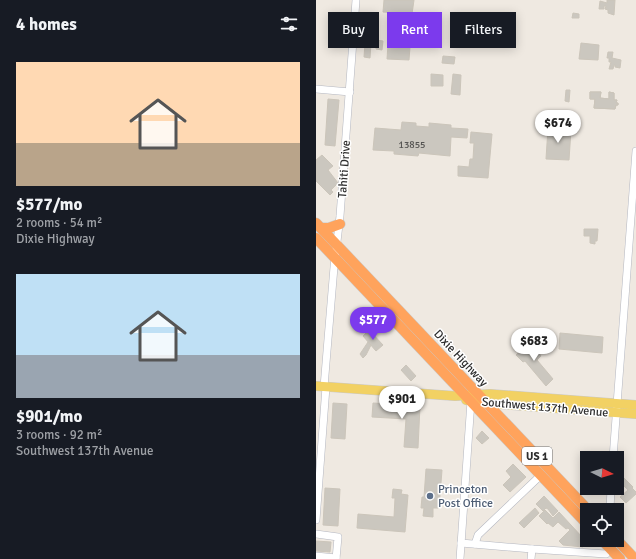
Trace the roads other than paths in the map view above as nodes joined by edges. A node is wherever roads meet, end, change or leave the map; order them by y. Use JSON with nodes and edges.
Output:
{"nodes":[{"id":1,"x":356,"y":0,"type":"edge"},
{"id":2,"x":316,"y":89,"type":"edge"},
{"id":3,"x":350,"y":92,"type":"junction"},
{"id":4,"x":636,"y":151,"type":"edge"},
{"id":5,"x":340,"y":224,"type":"junction"},
{"id":6,"x":318,"y":226,"type":"edge"},
{"id":7,"x":316,"y":238,"type":"edge"},
{"id":8,"x":337,"y":246,"type":"junction"},
{"id":9,"x":335,"y":258,"type":"junction"},
{"id":10,"x":404,"y":330,"type":"junction"},
{"id":11,"x":454,"y":368,"type":"junction"},
{"id":12,"x":322,"y":386,"type":"edge"},
{"id":13,"x":467,"y":397,"type":"junction"},
{"id":14,"x":486,"y":403,"type":"junction"},
{"id":15,"x":636,"y":405,"type":"edge"},
{"id":16,"x":616,"y":408,"type":"junction"},
{"id":17,"x":482,"y":413,"type":"junction"},
{"id":18,"x":636,"y":414,"type":"edge"},
{"id":19,"x":470,"y":423,"type":"junction"},
{"id":20,"x":613,"y":451,"type":"edge"},
{"id":21,"x":541,"y":475,"type":"junction"},
{"id":22,"x":582,"y":503,"type":"edge"},
{"id":23,"x":580,"y":517,"type":"edge"},
{"id":24,"x":316,"y":520,"type":"edge"},
{"id":25,"x":316,"y":534,"type":"edge"},
{"id":26,"x":461,"y":543,"type":"junction"},
{"id":27,"x":475,"y":544,"type":"junction"},
{"id":28,"x":623,"y":547,"type":"edge"},
{"id":29,"x":606,"y":548,"type":"edge"},
{"id":30,"x":532,"y":549,"type":"junction"},
{"id":31,"x":316,"y":556,"type":"edge"},
{"id":32,"x":336,"y":558,"type":"edge"},
{"id":33,"x":460,"y":559,"type":"edge"},
{"id":34,"x":531,"y":559,"type":"edge"},
{"id":35,"x":620,"y":559,"type":"edge"},
{"id":36,"x":634,"y":559,"type":"edge"}],
"edges":[{"from":1,"to":3,"type":"street","name":"Tahiti Drive"},
{"from":2,"to":3,"type":"street"},
{"from":3,"to":5,"type":"street","name":"Tahiti Drive"},
{"from":4,"to":16,"type":"street"},
{"from":5,"to":6,"type":"highway"},
{"from":5,"to":8,"type":"street","name":"Tahiti Drive"},
{"from":6,"to":8,"type":"highway","name":"Dixie Highway","number":"US 1"},
{"from":7,"to":9,"type":"highway","name":"Dixie Highway","number":"US 1"},
{"from":8,"to":9,"type":"street","name":"Tahiti Drive"},
{"from":8,"to":11,"type":"highway","name":"Dixie Highway","number":"US 1"},
{"from":9,"to":10,"type":"highway","name":"Dixie Highway","number":"US 1"},
{"from":9,"to":12,"type":"street","name":"Tahiti Drive"},
{"from":10,"to":11,"type":"highway"},
{"from":10,"to":13,"type":"highway","name":"Dixie Highway","number":"US 1"},
{"from":11,"to":13,"type":"highway","name":"Dixie Highway","number":"US 1"},
{"from":12,"to":13,"type":"main road","name":"Southwest 137th Avenue"},
{"from":12,"to":24,"type":"street","name":"Tahiti Drive"},
{"from":13,"to":14,"type":"highway","name":"Dixie Highway","number":"US 1"},
{"from":13,"to":16,"type":"main road","name":"Southwest 137th Avenue"},
{"from":13,"to":17,"type":"highway","name":"Dixie Highway","number":"US 1"},
{"from":13,"to":19,"type":"street"},
{"from":14,"to":16,"type":"main road","name":"Southwest 137th Avenue"},
{"from":14,"to":22,"type":"highway","name":"Dixie Highway","number":"US 1"},
{"from":15,"to":16,"type":"main road","name":"Southwest 137th Avenue"},
{"from":16,"to":18,"type":"main road","name":"Southwest 137th Avenue"},
{"from":16,"to":20,"type":"street"},
{"from":17,"to":19,"type":"street"},
{"from":17,"to":21,"type":"highway","name":"Dixie Highway","number":"US 1"},
{"from":19,"to":26,"type":"street"},
{"from":21,"to":23,"type":"highway","name":"Dixie Highway","number":"US 1"},
{"from":21,"to":27,"type":"street"},
{"from":25,"to":32,"type":"street"},
{"from":26,"to":27,"type":"street"},
{"from":26,"to":33,"type":"street"},
{"from":27,"to":30,"type":"street"},
{"from":28,"to":36,"type":"highway"},
{"from":29,"to":30,"type":"street"},
{"from":29,"to":35,"type":"highway"},
{"from":30,"to":34,"type":"street"},
{"from":31,"to":32,"type":"street"}]}
